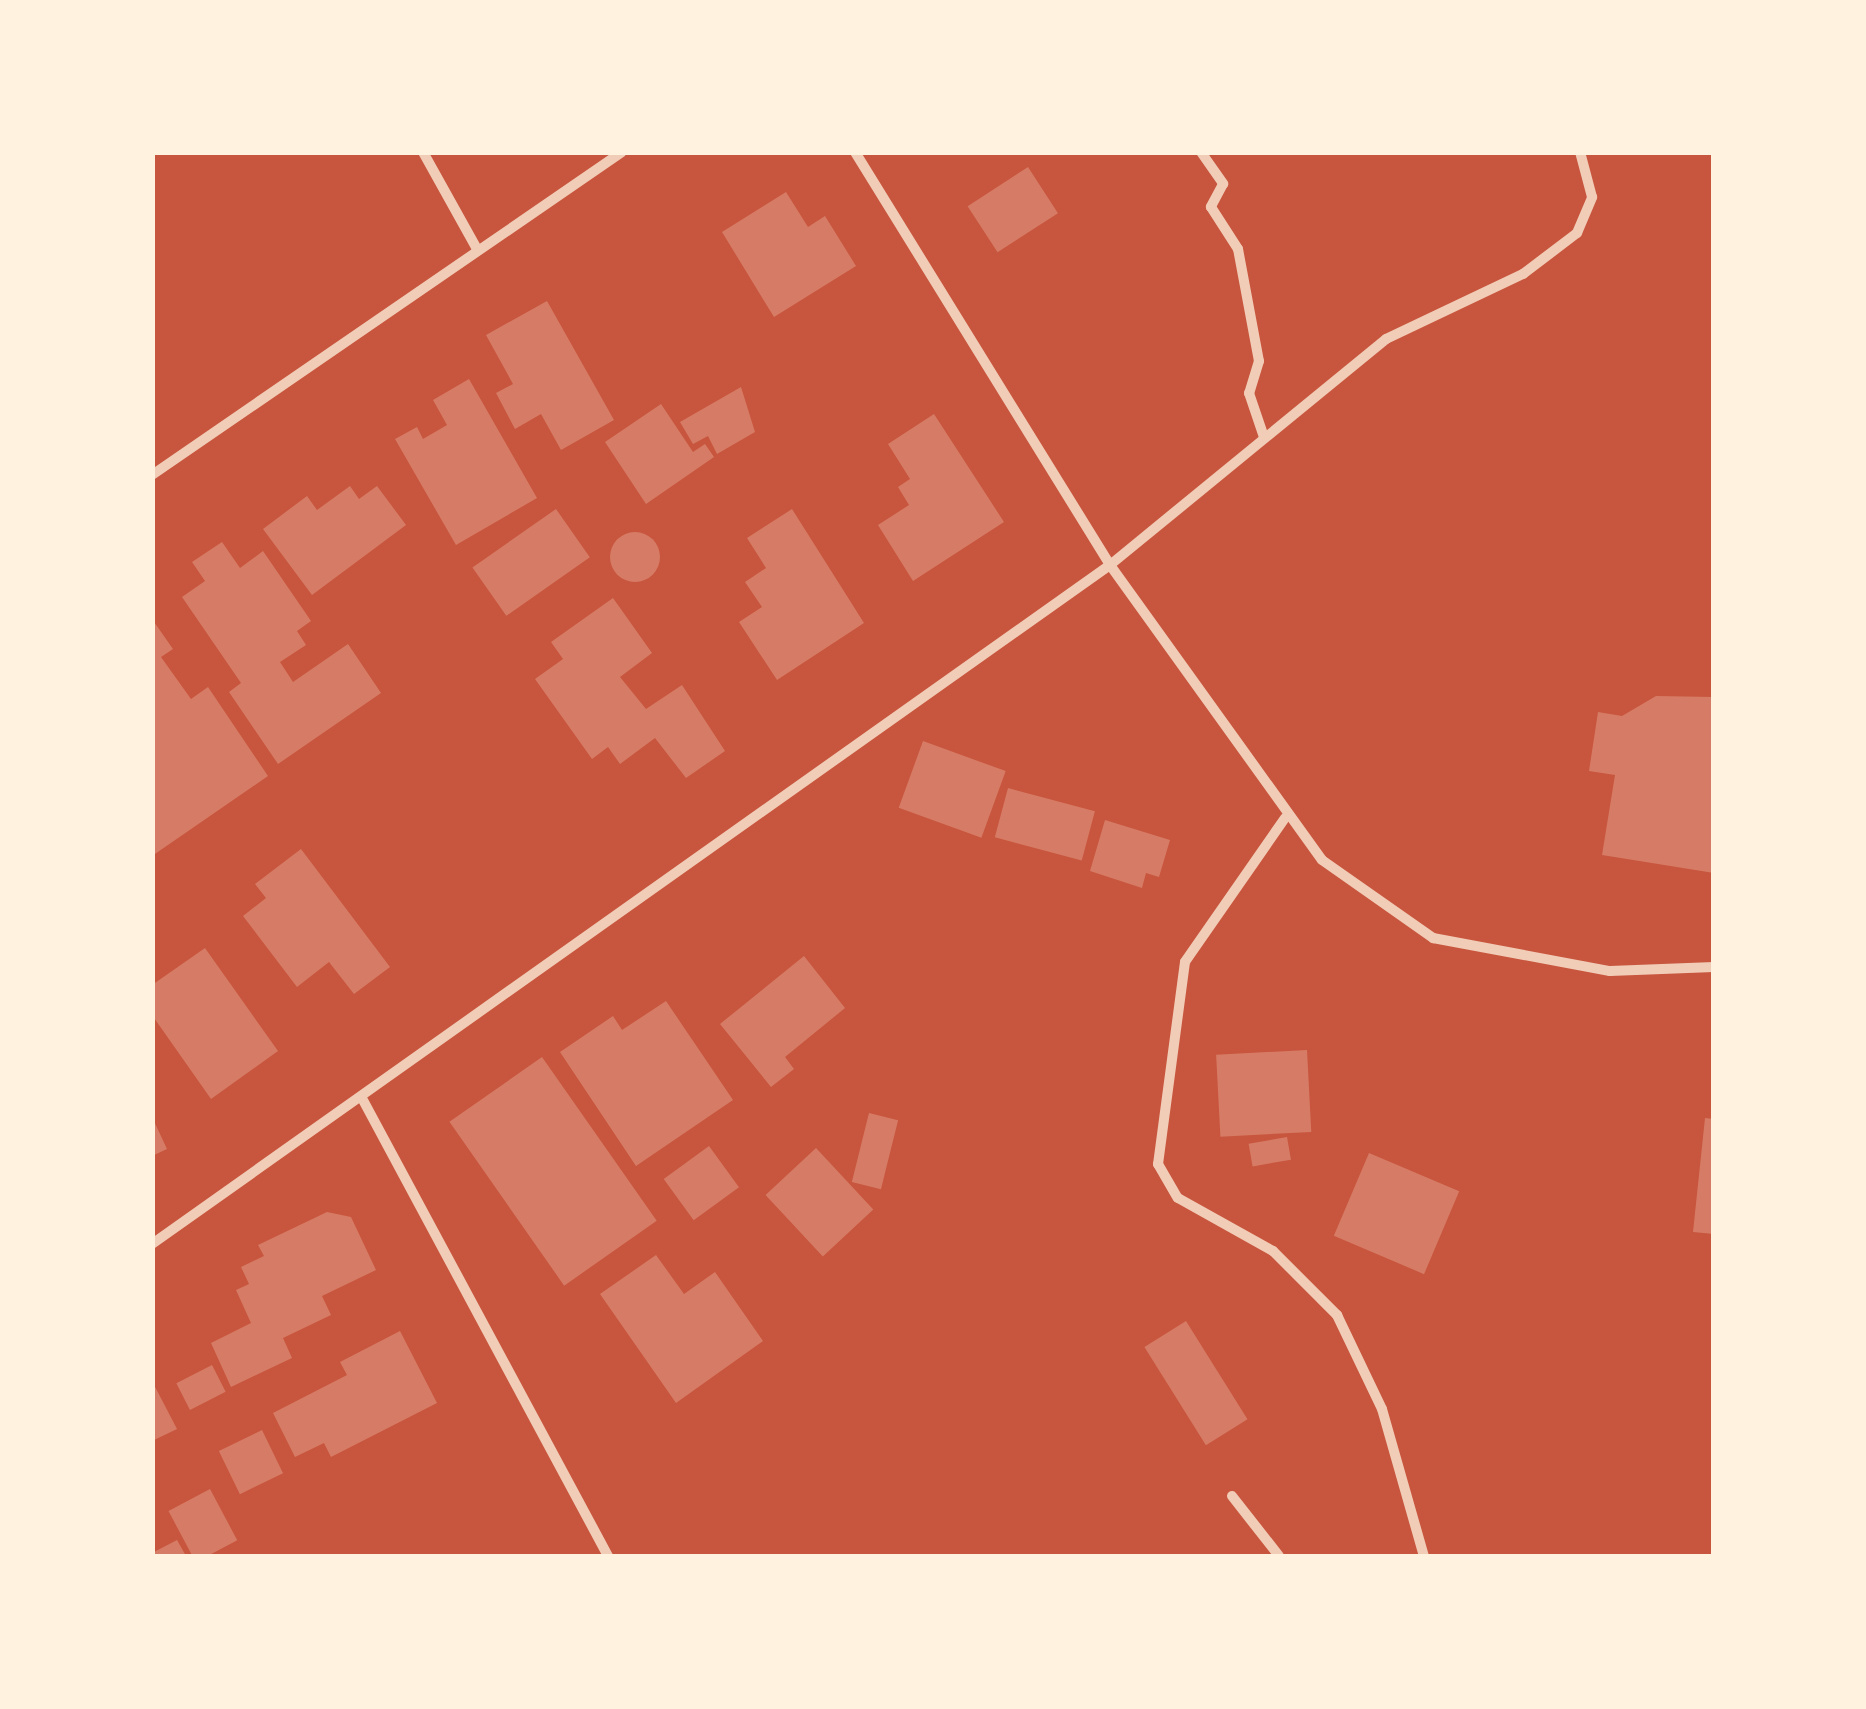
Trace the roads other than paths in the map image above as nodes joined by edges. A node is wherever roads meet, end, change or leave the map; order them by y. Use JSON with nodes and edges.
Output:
{"nodes":[{"id":1,"x":423,"y":152,"type":"edge"},
{"id":2,"x":622,"y":152,"type":"edge"},
{"id":3,"x":855,"y":152,"type":"edge"},
{"id":4,"x":1201,"y":152,"type":"edge"},
{"id":5,"x":1580,"y":152,"type":"edge"},
{"id":6,"x":476,"y":249,"type":"junction"},
{"id":7,"x":1264,"y":437,"type":"junction"},
{"id":8,"x":152,"y":475,"type":"edge"},
{"id":9,"x":1110,"y":564,"type":"junction"},
{"id":10,"x":1285,"y":818,"type":"junction"},
{"id":11,"x":1714,"y":968,"type":"edge"},
{"id":12,"x":362,"y":1100,"type":"junction"},
{"id":13,"x":152,"y":1244,"type":"edge"},
{"id":14,"x":1232,"y":1496,"type":"dead end"},
{"id":15,"x":608,"y":1556,"type":"edge"},
{"id":16,"x":1279,"y":1556,"type":"edge"},
{"id":17,"x":1424,"y":1556,"type":"edge"}],
"edges":[{"from":1,"to":6,"type":"street"},
{"from":2,"to":6,"type":"street"},
{"from":3,"to":9,"type":"street"},
{"from":4,"to":7,"type":"street"},
{"from":5,"to":7,"type":"street"},
{"from":6,"to":8,"type":"street"},
{"from":7,"to":9,"type":"street"},
{"from":9,"to":10,"type":"street"},
{"from":9,"to":12,"type":"street"},
{"from":10,"to":11,"type":"street"},
{"from":10,"to":17,"type":"street"},
{"from":12,"to":13,"type":"street"},
{"from":12,"to":15,"type":"street"},
{"from":14,"to":16,"type":"street"}]}
